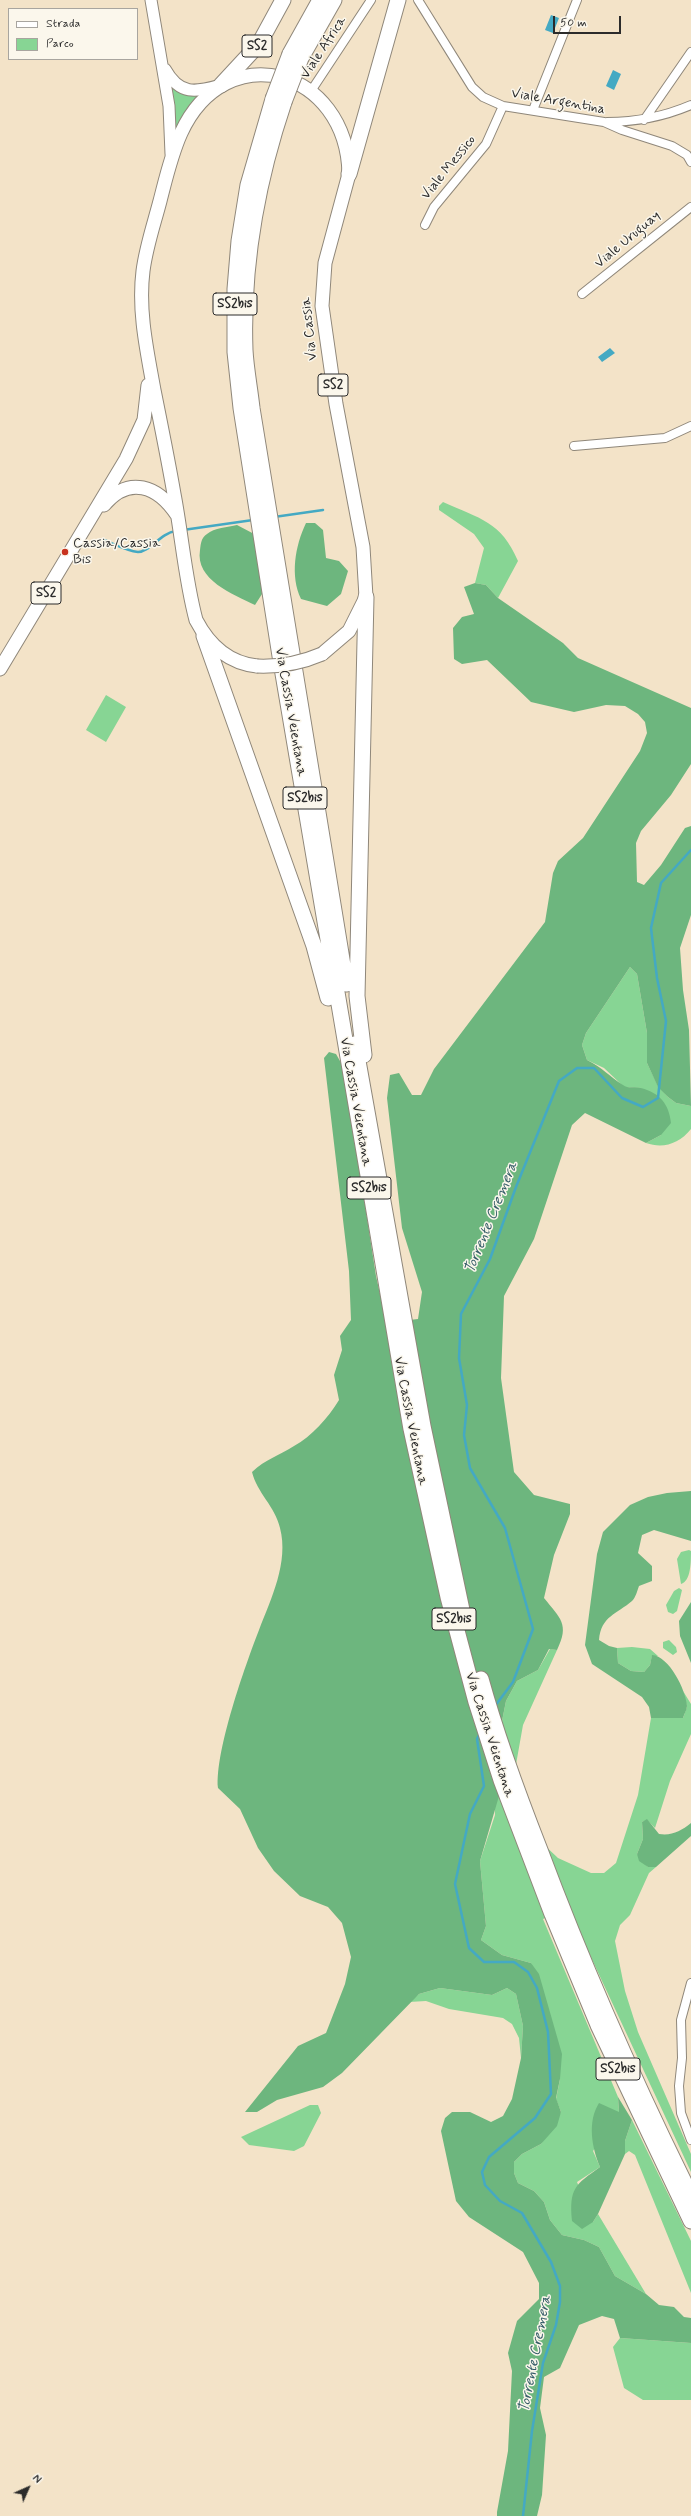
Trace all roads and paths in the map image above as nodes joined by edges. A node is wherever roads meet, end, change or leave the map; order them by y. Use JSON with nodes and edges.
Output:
{"nodes":[{"id":1,"x":151,"y":0,"type":"edge"},
{"id":2,"x":284,"y":0,"type":"edge"},
{"id":3,"x":320,"y":0,"type":"edge"},
{"id":4,"x":334,"y":0,"type":"edge"},
{"id":5,"x":372,"y":0,"type":"edge"},
{"id":6,"x":398,"y":0,"type":"edge"},
{"id":7,"x":418,"y":0,"type":"edge"},
{"id":8,"x":577,"y":0,"type":"edge"},
{"id":9,"x":691,"y":52,"type":"edge"},
{"id":10,"x":296,"y":56,"type":"junction"},
{"id":11,"x":164,"y":66,"type":"junction"},
{"id":12,"x":221,"y":85,"type":"junction"},
{"id":13,"x":311,"y":91,"type":"junction"},
{"id":14,"x":691,"y":104,"type":"edge"},
{"id":15,"x":503,"y":106,"type":"junction"},
{"id":16,"x":533,"y":110,"type":"junction"},
{"id":17,"x":644,"y":120,"type":"junction"},
{"id":18,"x":604,"y":122,"type":"junction"},
{"id":19,"x":170,"y":159,"type":"junction"},
{"id":20,"x":691,"y":162,"type":"edge"},
{"id":21,"x":349,"y":174,"type":"junction"},
{"id":22,"x":691,"y":207,"type":"edge"},
{"id":23,"x":425,"y":225,"type":"dead end"},
{"id":24,"x":582,"y":294,"type":"dead end"},
{"id":25,"x":149,"y":363,"type":"junction"},
{"id":26,"x":691,"y":426,"type":"edge"},
{"id":27,"x":574,"y":446,"type":"dead end"},
{"id":28,"x":91,"y":518,"type":"junction"},
{"id":29,"x":180,"y":526,"type":"junction"},
{"id":30,"x":267,"y":532,"type":"junction"},
{"id":31,"x":366,"y":597,"type":"junction"},
{"id":32,"x":204,"y":636,"type":"junction"},
{"id":33,"x":0,"y":669,"type":"edge"},
{"id":34,"x":348,"y":1062,"type":"junction"},
{"id":35,"x":366,"y":1106,"type":"junction"},
{"id":36,"x":397,"y":1314,"type":"junction"},
{"id":37,"x":557,"y":1912,"type":"junction"},
{"id":38,"x":691,"y":1983,"type":"edge"},
{"id":39,"x":691,"y":2140,"type":"edge"},
{"id":40,"x":691,"y":2196,"type":"edge"},
{"id":41,"x":691,"y":2221,"type":"edge"}],
"edges":[{"from":1,"to":11,"type":"street"},
{"from":2,"to":12,"type":"highway","number":"SS2"},
{"from":3,"to":10,"type":"highway","name":"Via Cassia Veientana","number":"SS2bis"},
{"from":4,"to":10,"type":"highway","name":"Via Cassia Veientana","number":"SS2bis"},
{"from":5,"to":13,"type":"street","name":"Viale Africa"},
{"from":6,"to":21,"type":"highway","number":"SS2"},
{"from":7,"to":15,"type":"street","name":"Viale Argentina"},
{"from":8,"to":16,"type":"street"},
{"from":9,"to":17,"type":"street"},
{"from":10,"to":30,"type":"highway","name":"Via Cassia Veientana","number":"SS2bis","bridge":true},
{"from":11,"to":12,"type":"street"},
{"from":11,"to":19,"type":"street"},
{"from":12,"to":13,"type":"main road","name":"Via Cassia","number":"SS2"},
{"from":12,"to":19,"type":"main road","name":"Via Cassia","number":"SS2"},
{"from":13,"to":21,"type":"main road","name":"Via Cassia","number":"SS2"},
{"from":14,"to":17,"type":"street"},
{"from":15,"to":16,"type":"street","name":"Viale Argentina"},
{"from":15,"to":23,"type":"street","name":"Viale Messico"},
{"from":16,"to":18,"type":"street","name":"Viale Argentina"},
{"from":17,"to":18,"type":"street"},
{"from":18,"to":20,"type":"street","name":"Viale Argentina"},
{"from":19,"to":25,"type":"main road","name":"Via Cassia","number":"SS2"},
{"from":21,"to":31,"type":"main road","name":"Via Cassia","number":"SS2"},
{"from":22,"to":24,"type":"street","name":"Viale Uruguay"},
{"from":25,"to":28,"type":"main road","name":"Via Cassia","number":"SS2"},
{"from":25,"to":29,"type":"main road","name":"Via Cassia","number":"SS2"},
{"from":26,"to":27,"type":"street"},
{"from":28,"to":29,"type":"main road","name":"Via Cassia","number":"SS2"},
{"from":28,"to":33,"type":"main road","name":"Via Cassia","number":"SS2"},
{"from":29,"to":32,"type":"main road","name":"Via Cassia","number":"SS2"},
{"from":30,"to":34,"type":"highway","name":"Via Cassia Veientana","number":"SS2bis"},
{"from":30,"to":35,"type":"highway","name":"Via Cassia Veientana","number":"SS2bis"},
{"from":31,"to":32,"type":"main road","name":"Via Cassia","number":"SS2","bridge":true},
{"from":31,"to":35,"type":"highway"},
{"from":32,"to":34,"type":"highway"},
{"from":34,"to":36,"type":"highway","name":"Via Cassia Veientana","number":"SS2bis"},
{"from":35,"to":36,"type":"highway","name":"Via Cassia Veientana","number":"SS2bis"},
{"from":36,"to":37,"type":"highway","name":"Via Cassia Veientana","number":"SS2bis"},
{"from":37,"to":40,"type":"highway","name":"Via Cassia Veientana","number":"SS2bis"},
{"from":37,"to":41,"type":"highway","name":"Via Cassia Veientana","number":"SS2bis"},
{"from":38,"to":39,"type":"street"}]}
